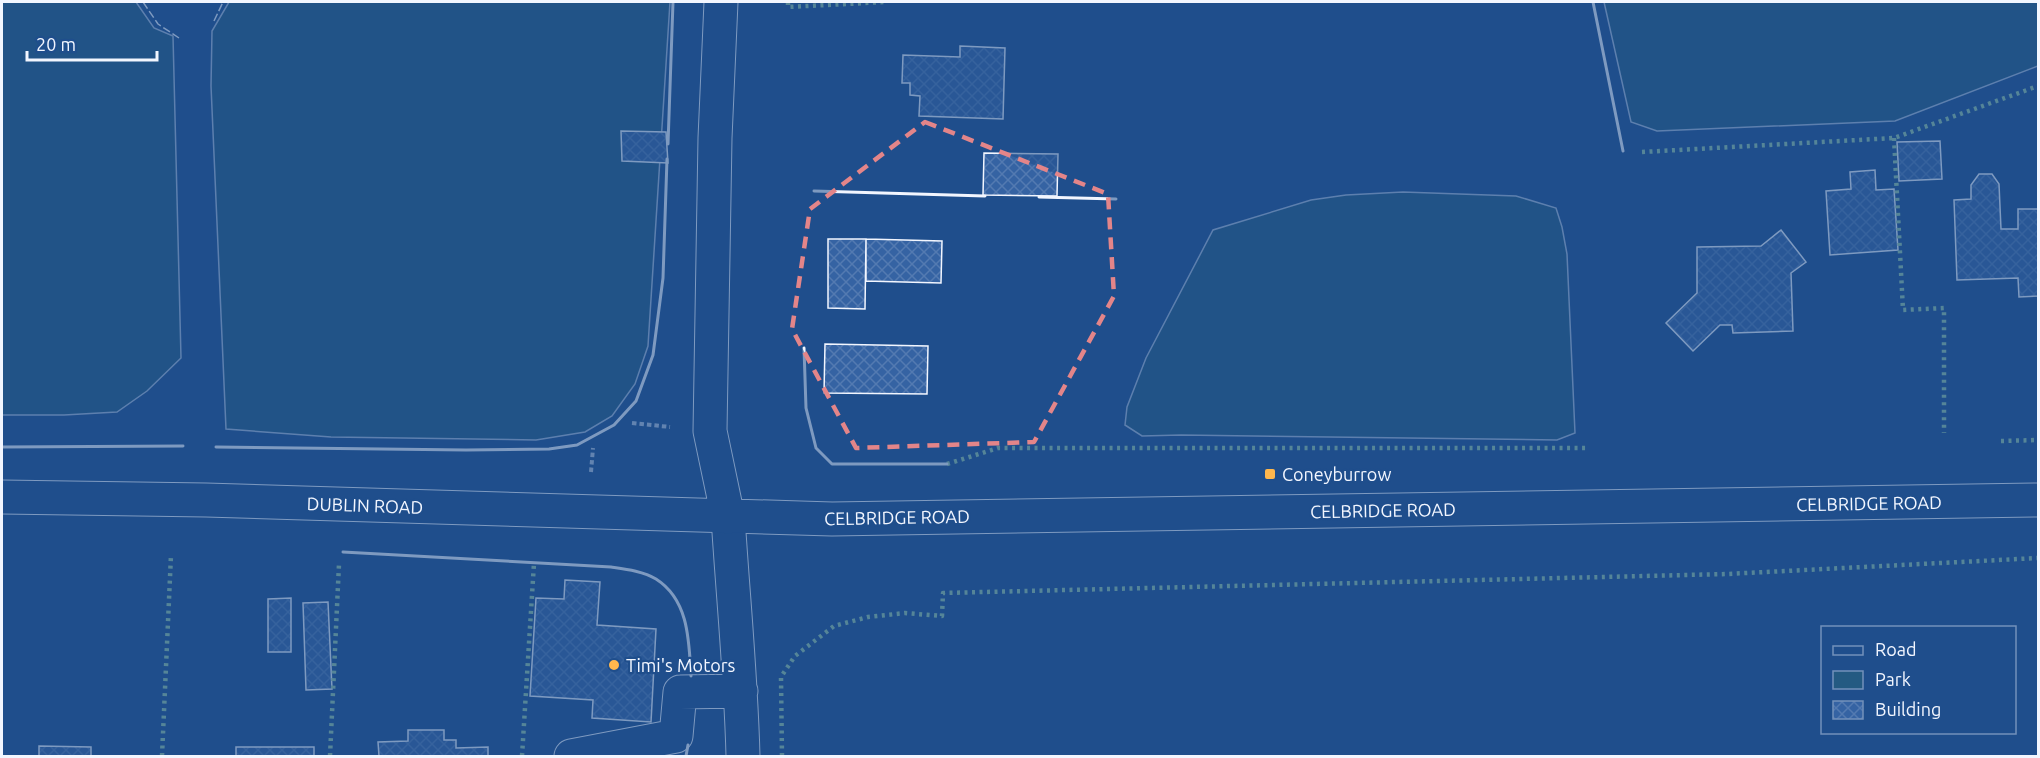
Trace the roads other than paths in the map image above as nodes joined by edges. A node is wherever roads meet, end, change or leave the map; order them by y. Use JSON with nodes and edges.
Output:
{"nodes":[{"id":1,"x":721,"y":2,"type":"edge"},
{"id":2,"x":2,"y":497,"type":"edge"},
{"id":3,"x":2038,"y":500,"type":"edge"},
{"id":4,"x":728,"y":517,"type":"junction"},
{"id":5,"x":741,"y":691,"type":"junction"},
{"id":6,"x":571,"y":756,"type":"edge"},
{"id":7,"x":743,"y":756,"type":"edge"}],
"edges":[{"from":1,"to":4,"type":"main road"},
{"from":2,"to":4,"type":"main road","name":"DUBLIN ROAD"},
{"from":3,"to":4,"type":"main road","name":"CELBRIDGE ROAD"},
{"from":4,"to":5,"type":"main road"},
{"from":5,"to":6,"type":"main road"},
{"from":5,"to":7,"type":"main road"}]}
